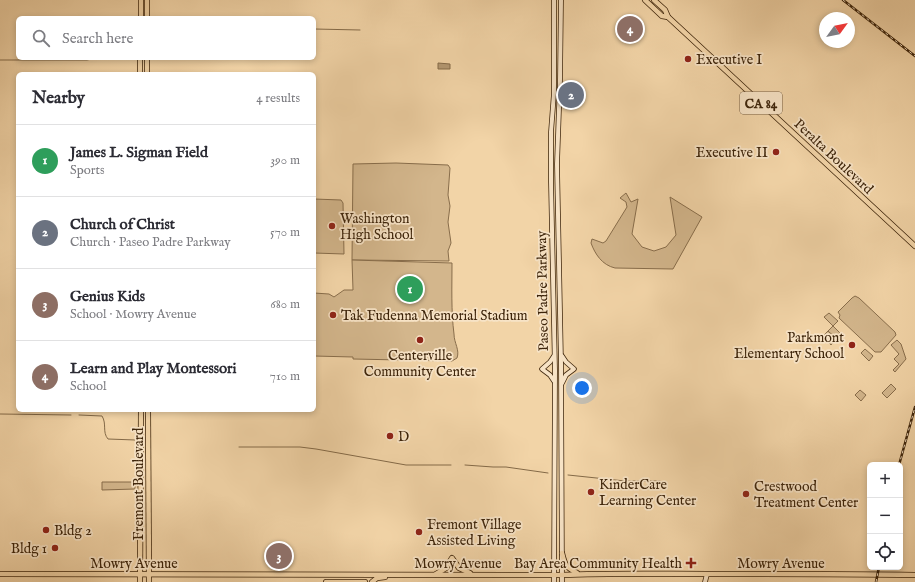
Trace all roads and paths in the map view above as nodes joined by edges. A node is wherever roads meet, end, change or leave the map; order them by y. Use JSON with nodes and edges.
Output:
{"nodes":[{"id":1,"x":141,"y":0,"type":"edge"},
{"id":2,"x":147,"y":0,"type":"edge"},
{"id":3,"x":554,"y":0,"type":"edge"},
{"id":4,"x":561,"y":0,"type":"edge"},
{"id":5,"x":645,"y":0,"type":"edge"},
{"id":6,"x":654,"y":0,"type":"edge"},
{"id":7,"x":141,"y":16,"type":"edge"},
{"id":8,"x":147,"y":16,"type":"edge"},
{"id":9,"x":668,"y":17,"type":"junction"},
{"id":10,"x":140,"y":60,"type":"edge"},
{"id":11,"x":147,"y":60,"type":"edge"},
{"id":12,"x":140,"y":72,"type":"edge"},
{"id":13,"x":147,"y":72,"type":"edge"},
{"id":14,"x":915,"y":246,"type":"edge"},
{"id":15,"x":555,"y":354,"type":"junction"},
{"id":16,"x":561,"y":354,"type":"junction"},
{"id":17,"x":555,"y":383,"type":"junction"},
{"id":18,"x":561,"y":383,"type":"junction"},
{"id":19,"x":141,"y":412,"type":"edge"},
{"id":20,"x":148,"y":412,"type":"edge"},
{"id":21,"x":562,"y":553,"type":"junction"},
{"id":22,"x":140,"y":573,"type":"junction"},
{"id":23,"x":149,"y":573,"type":"junction"},
{"id":24,"x":0,"y":574,"type":"edge"},
{"id":25,"x":396,"y":574,"type":"junction"},
{"id":26,"x":436,"y":574,"type":"junction"},
{"id":27,"x":471,"y":574,"type":"junction"},
{"id":28,"x":554,"y":574,"type":"junction"},
{"id":29,"x":562,"y":574,"type":"junction"},
{"id":30,"x":578,"y":574,"type":"junction"},
{"id":31,"x":707,"y":574,"type":"junction"},
{"id":32,"x":915,"y":575,"type":"edge"},
{"id":33,"x":140,"y":582,"type":"edge"},
{"id":34,"x":150,"y":582,"type":"edge"},
{"id":35,"x":326,"y":582,"type":"edge"},
{"id":36,"x":365,"y":582,"type":"edge"},
{"id":37,"x":372,"y":582,"type":"edge"},
{"id":38,"x":554,"y":582,"type":"edge"},
{"id":39,"x":562,"y":582,"type":"edge"},
{"id":40,"x":705,"y":582,"type":"edge"},
{"id":41,"x":709,"y":582,"type":"edge"}],
"edges":[{"from":1,"to":7,"type":"main road"},
{"from":2,"to":8,"type":"main road"},
{"from":3,"to":15,"type":"main road","name":"Paseo Padre Parkway"},
{"from":4,"to":16,"type":"main road","name":"Paseo Padre Parkway"},
{"from":5,"to":9,"type":"main road","name":"Peralta Boulevard","number":"CA 84"},
{"from":6,"to":9,"type":"main road","name":"Peralta Boulevard","number":"CA 84"},
{"from":9,"to":14,"type":"main road","name":"Peralta Boulevard","number":"CA 84"},
{"from":10,"to":12,"type":"main road"},
{"from":11,"to":13,"type":"main road"},
{"from":15,"to":17,"type":"main road","name":"Paseo Padre Parkway"},
{"from":15,"to":17,"type":"main road"},
{"from":16,"to":18,"type":"main road","name":"Paseo Padre Parkway"},
{"from":16,"to":18,"type":"main road"},
{"from":17,"to":28,"type":"main road","name":"Paseo Padre Parkway"},
{"from":18,"to":21,"type":"main road","name":"Paseo Padre Parkway"},
{"from":19,"to":22,"type":"main road","name":"Fremont Boulevard"},
{"from":20,"to":23,"type":"main road","name":"Fremont Boulevard"},
{"from":21,"to":29,"type":"main road","name":"Paseo Padre Parkway"},
{"from":21,"to":30,"type":"main road"},
{"from":22,"to":23,"type":"main road","name":"Mowry Avenue"},
{"from":22,"to":24,"type":"main road","name":"Mowry Avenue"},
{"from":22,"to":33,"type":"main road","name":"Fremont Boulevard"},
{"from":23,"to":25,"type":"main road","name":"Mowry Avenue"},
{"from":23,"to":34,"type":"main road","name":"Fremont Boulevard"},
{"from":25,"to":26,"type":"main road","name":"Mowry Avenue"},
{"from":25,"to":37,"type":"main road"},
{"from":26,"to":27,"type":"main road","name":"Mowry Avenue"},
{"from":26,"to":27,"type":"main road"},
{"from":27,"to":28,"type":"main road","name":"Mowry Avenue"},
{"from":28,"to":29,"type":"main road","name":"Mowry Avenue"},
{"from":28,"to":38,"type":"main road","name":"Paseo Padre Parkway"},
{"from":29,"to":30,"type":"main road","name":"Mowry Avenue"},
{"from":29,"to":39,"type":"main road","name":"Paseo Padre Parkway"},
{"from":30,"to":31,"type":"main road","name":"Mowry Avenue"},
{"from":31,"to":32,"type":"main road","name":"Mowry Avenue"},
{"from":31,"to":40,"type":"main road"},
{"from":31,"to":41,"type":"main road"},
{"from":35,"to":36,"type":"main road"}]}
